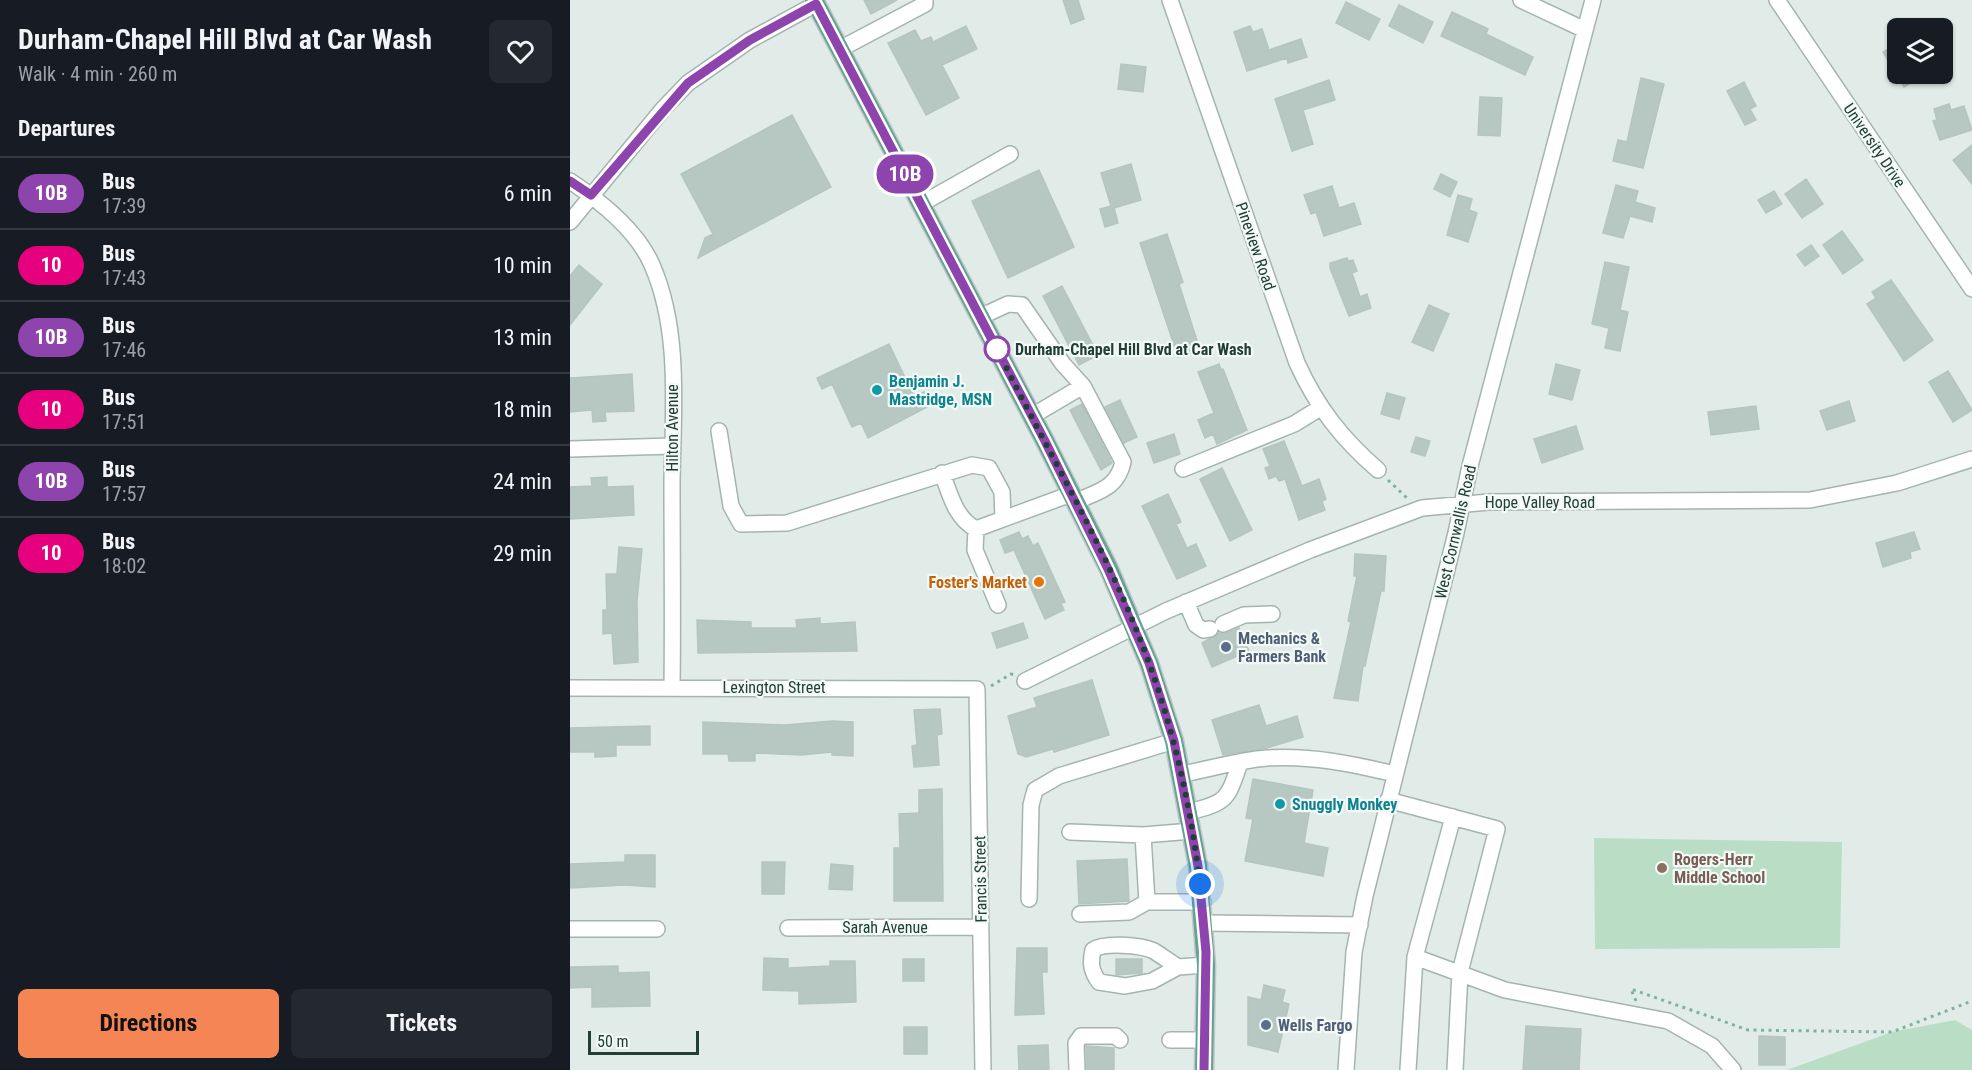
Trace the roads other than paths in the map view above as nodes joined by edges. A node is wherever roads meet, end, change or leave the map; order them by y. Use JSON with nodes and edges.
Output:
{"nodes":[{"id":1,"x":925,"y":0,"type":"edge"},
{"id":2,"x":1170,"y":0,"type":"edge"},
{"id":3,"x":1521,"y":0,"type":"edge"},
{"id":4,"x":1593,"y":0,"type":"edge"},
{"id":5,"x":1777,"y":0,"type":"edge"},
{"id":6,"x":815,"y":2,"type":"edge"},
{"id":7,"x":1585,"y":30,"type":"junction"},
{"id":8,"x":840,"y":49,"type":"junction"},
{"id":9,"x":1010,"y":154,"type":"dead end"},
{"id":10,"x":570,"y":180,"type":"edge"},
{"id":11,"x":591,"y":195,"type":"junction"},
{"id":12,"x":921,"y":204,"type":"junction"},
{"id":13,"x":570,"y":222,"type":"edge"},
{"id":14,"x":1972,"y":289,"type":"edge"},
{"id":15,"x":980,"y":317,"type":"junction"},
{"id":16,"x":1083,"y":386,"type":"junction"},
{"id":17,"x":1320,"y":408,"type":"junction"},
{"id":18,"x":1032,"y":416,"type":"junction"},
{"id":19,"x":718,"y":431,"type":"dead end"},
{"id":20,"x":672,"y":446,"type":"junction"},
{"id":21,"x":570,"y":449,"type":"edge"},
{"id":22,"x":1969,"y":458,"type":"edge"},
{"id":23,"x":1183,"y":469,"type":"dead end"},
{"id":24,"x":1378,"y":470,"type":"road end"},
{"id":25,"x":942,"y":473,"type":"junction"},
{"id":26,"x":1073,"y":498,"type":"junction"},
{"id":27,"x":1462,"y":503,"type":"junction"},
{"id":28,"x":1003,"y":519,"type":"junction"},
{"id":29,"x":976,"y":530,"type":"junction"},
{"id":30,"x":1186,"y":602,"type":"junction"},
{"id":31,"x":998,"y":605,"type":"dead end"},
{"id":32,"x":1272,"y":614,"type":"dead end"},
{"id":33,"x":1134,"y":625,"type":"junction"},
{"id":34,"x":1025,"y":681,"type":"road end"},
{"id":35,"x":672,"y":687,"type":"junction"},
{"id":36,"x":570,"y":688,"type":"edge"},
{"id":37,"x":977,"y":688,"type":"joint"},
{"id":38,"x":1174,"y":741,"type":"junction"},
{"id":39,"x":1240,"y":763,"type":"junction"},
{"id":40,"x":1182,"y":774,"type":"junction"},
{"id":41,"x":1395,"y":774,"type":"junction"},
{"id":42,"x":1388,"y":800,"type":"junction"},
{"id":43,"x":1189,"y":812,"type":"junction"},
{"id":44,"x":1453,"y":817,"type":"junction"},
{"id":45,"x":1192,"y":831,"type":"junction"},
{"id":46,"x":1070,"y":832,"type":"dead end"},
{"id":47,"x":1143,"y":835,"type":"junction"},
{"id":48,"x":1029,"y":899,"type":"dead end"},
{"id":49,"x":1147,"y":902,"type":"junction"},
{"id":50,"x":1203,"y":902,"type":"junction"},
{"id":51,"x":1080,"y":914,"type":"dead end"},
{"id":52,"x":1205,"y":923,"type":"junction"},
{"id":53,"x":1360,"y":925,"type":"junction"},
{"id":54,"x":981,"y":927,"type":"junction"},
{"id":55,"x":788,"y":928,"type":"dead end"},
{"id":56,"x":570,"y":929,"type":"edge"},
{"id":57,"x":657,"y":929,"type":"dead end"},
{"id":58,"x":1415,"y":957,"type":"junction"},
{"id":59,"x":1206,"y":965,"type":"junction"},
{"id":60,"x":1178,"y":967,"type":"junction"},
{"id":61,"x":1460,"y":972,"type":"junction"},
{"id":62,"x":1120,"y":1040,"type":"dead end"},
{"id":63,"x":1170,"y":1040,"type":"dead end"},
{"id":64,"x":1204,"y":1040,"type":"junction"},
{"id":65,"x":983,"y":1070,"type":"edge"},
{"id":66,"x":1077,"y":1070,"type":"edge"},
{"id":67,"x":1204,"y":1070,"type":"edge"},
{"id":68,"x":1346,"y":1070,"type":"edge"},
{"id":69,"x":1408,"y":1070,"type":"edge"},
{"id":70,"x":1455,"y":1070,"type":"edge"},
{"id":71,"x":1733,"y":1070,"type":"edge"}],
"edges":[{"from":1,"to":8,"type":"street"},
{"from":2,"to":17,"type":"street","name":"Pineview Road"},
{"from":3,"to":7,"type":"street"},
{"from":4,"to":7,"type":"street","name":"West Cornwallis Road"},
{"from":5,"to":14,"type":"street","name":"University Drive"},
{"from":6,"to":8,"type":"main road"},
{"from":6,"to":11,"type":"street"},
{"from":7,"to":27,"type":"street","name":"West Cornwallis Road"},
{"from":8,"to":12,"type":"main road"},
{"from":9,"to":12,"type":"street"},
{"from":10,"to":11,"type":"street","name":"Hilton Avenue"},
{"from":11,"to":13,"type":"street"},
{"from":11,"to":20,"type":"street","name":"Hilton Avenue"},
{"from":12,"to":15,"type":"main road"},
{"from":15,"to":16,"type":"street"},
{"from":15,"to":18,"type":"main road"},
{"from":16,"to":18,"type":"street"},
{"from":16,"to":26,"type":"street"},
{"from":17,"to":23,"type":"street"},
{"from":17,"to":24,"type":"street","name":"Pineview Road"},
{"from":18,"to":26,"type":"main road"},
{"from":19,"to":25,"type":"street"},
{"from":20,"to":21,"type":"street"},
{"from":20,"to":35,"type":"street","name":"Hilton Avenue"},
{"from":22,"to":27,"type":"street","name":"Hope Valley Road"},
{"from":25,"to":28,"type":"street"},
{"from":25,"to":29,"type":"street"},
{"from":26,"to":28,"type":"street"},
{"from":26,"to":33,"type":"main road"},
{"from":27,"to":30,"type":"street","name":"Hope Valley Road"},
{"from":27,"to":41,"type":"street","name":"West Cornwallis Road"},
{"from":28,"to":29,"type":"street"},
{"from":29,"to":31,"type":"street"},
{"from":30,"to":32,"type":"street"},
{"from":30,"to":33,"type":"street","name":"Hope Valley Road"},
{"from":33,"to":34,"type":"street","name":"Hope Valley Road"},
{"from":33,"to":38,"type":"main road"},
{"from":35,"to":36,"type":"street","name":"Lexington Street"},
{"from":35,"to":37,"type":"street","name":"Lexington Street"},
{"from":37,"to":54,"type":"street","name":"Francis Street"},
{"from":38,"to":40,"type":"main road"},
{"from":38,"to":48,"type":"street"},
{"from":39,"to":40,"type":"street"},
{"from":39,"to":41,"type":"street"},
{"from":39,"to":43,"type":"street"},
{"from":40,"to":43,"type":"main road"},
{"from":41,"to":42,"type":"street","name":"West Cornwallis Road"},
{"from":42,"to":44,"type":"street"},
{"from":42,"to":53,"type":"street","name":"West Cornwallis Road"},
{"from":43,"to":45,"type":"main road"},
{"from":44,"to":58,"type":"street"},
{"from":44,"to":61,"type":"street"},
{"from":45,"to":47,"type":"street"},
{"from":45,"to":50,"type":"main road"},
{"from":46,"to":47,"type":"street"},
{"from":47,"to":49,"type":"street"},
{"from":49,"to":50,"type":"street"},
{"from":49,"to":51,"type":"street"},
{"from":50,"to":52,"type":"main road"},
{"from":52,"to":53,"type":"street"},
{"from":52,"to":59,"type":"main road"},
{"from":53,"to":68,"type":"street","name":"West Cornwallis Road"},
{"from":54,"to":55,"type":"street","name":"Sarah Avenue"},
{"from":54,"to":65,"type":"street","name":"Francis Street"},
{"from":56,"to":57,"type":"street"},
{"from":58,"to":61,"type":"street"},
{"from":58,"to":69,"type":"street"},
{"from":59,"to":60,"type":"street"},
{"from":59,"to":64,"type":"main road"},
{"from":60,"to":60,"type":"street"},
{"from":61,"to":70,"type":"street"},
{"from":61,"to":71,"type":"street"},
{"from":62,"to":66,"type":"street"},
{"from":63,"to":64,"type":"street"},
{"from":64,"to":67,"type":"main road"}]}
